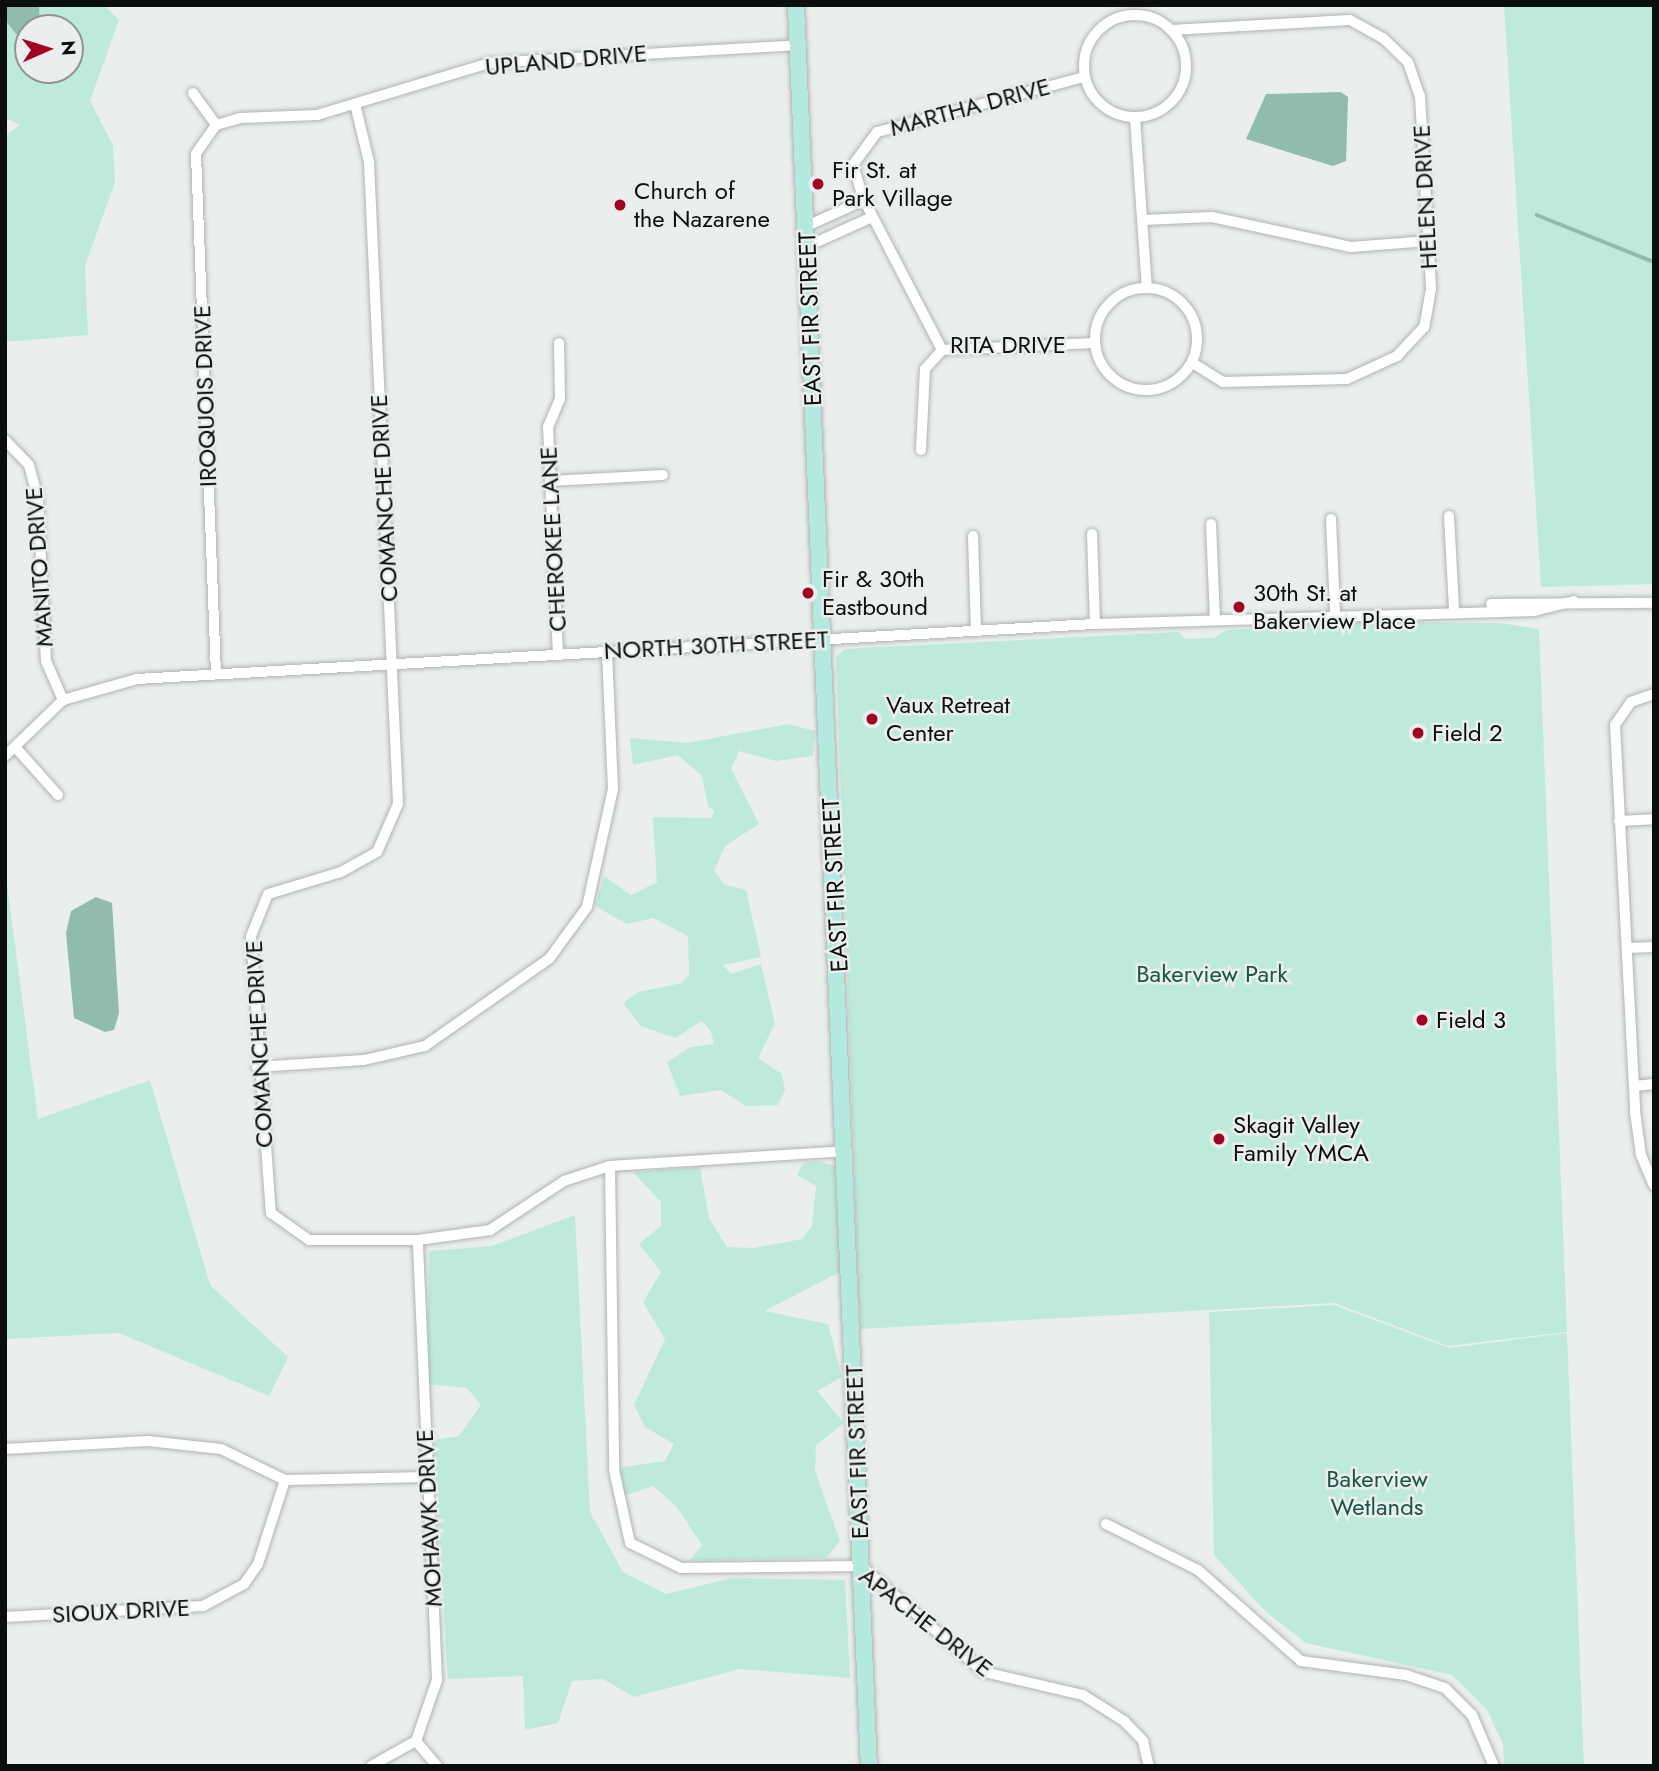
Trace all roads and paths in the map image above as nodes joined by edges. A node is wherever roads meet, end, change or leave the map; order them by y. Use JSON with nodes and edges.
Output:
{"nodes":[{"id":1,"x":796,"y":5,"type":"edge"},
{"id":2,"x":1171,"y":30,"type":"junction"},
{"id":3,"x":798,"y":45,"type":"junction"},
{"id":4,"x":1084,"y":77,"type":"junction"},
{"id":5,"x":193,"y":93,"type":"dead end"},
{"id":6,"x":355,"y":104,"type":"junction"},
{"id":7,"x":1135,"y":118,"type":"junction"},
{"id":8,"x":216,"y":125,"type":"junction"},
{"id":9,"x":862,"y":146,"type":"joint"},
{"id":10,"x":864,"y":200,"type":"junction"},
{"id":11,"x":872,"y":217,"type":"junction"},
{"id":12,"x":1142,"y":220,"type":"junction"},
{"id":13,"x":807,"y":226,"type":"junction"},
{"id":14,"x":1428,"y":241,"type":"junction"},
{"id":15,"x":808,"y":246,"type":"junction"},
{"id":16,"x":1147,"y":288,"type":"junction"},
{"id":17,"x":559,"y":343,"type":"dead end"},
{"id":18,"x":1095,"y":343,"type":"junction"},
{"id":19,"x":942,"y":349,"type":"junction"},
{"id":20,"x":1192,"y":363,"type":"junction"},
{"id":21,"x":5,"y":440,"type":"edge"},
{"id":22,"x":921,"y":450,"type":"dead end"},
{"id":23,"x":663,"y":475,"type":"dead end"},
{"id":24,"x":550,"y":481,"type":"junction"},
{"id":25,"x":1449,"y":516,"type":"dead end"},
{"id":26,"x":1331,"y":519,"type":"dead end"},
{"id":27,"x":1212,"y":524,"type":"dead end"},
{"id":28,"x":1092,"y":534,"type":"dead end"},
{"id":29,"x":973,"y":536,"type":"dead end"},
{"id":30,"x":1654,"y":603,"type":"edge"},
{"id":31,"x":1454,"y":608,"type":"junction"},
{"id":32,"x":1335,"y":612,"type":"junction"},
{"id":33,"x":1215,"y":618,"type":"junction"},
{"id":34,"x":1095,"y":624,"type":"junction"},
{"id":35,"x":976,"y":631,"type":"junction"},
{"id":36,"x":824,"y":639,"type":"junction"},
{"id":37,"x":607,"y":652,"type":"junction"},
{"id":38,"x":558,"y":654,"type":"junction"},
{"id":39,"x":391,"y":665,"type":"junction"},
{"id":40,"x":216,"y":674,"type":"junction"},
{"id":41,"x":1654,"y":694,"type":"edge"},
{"id":42,"x":63,"y":699,"type":"junction"},
{"id":43,"x":16,"y":748,"type":"junction"},
{"id":44,"x":5,"y":756,"type":"edge"},
{"id":45,"x":58,"y":795,"type":"dead end"},
{"id":46,"x":1654,"y":819,"type":"edge"},
{"id":47,"x":1619,"y":821,"type":"junction"},
{"id":48,"x":1654,"y":947,"type":"edge"},
{"id":49,"x":1627,"y":948,"type":"junction"},
{"id":50,"x":257,"y":1067,"type":"junction"},
{"id":51,"x":1654,"y":1084,"type":"edge"},
{"id":52,"x":1634,"y":1086,"type":"junction"},
{"id":53,"x":847,"y":1151,"type":"junction"},
{"id":54,"x":610,"y":1166,"type":"junction"},
{"id":55,"x":1654,"y":1185,"type":"edge"},
{"id":56,"x":418,"y":1240,"type":"junction"},
{"id":57,"x":5,"y":1449,"type":"edge"},
{"id":58,"x":427,"y":1477,"type":"junction"},
{"id":59,"x":285,"y":1480,"type":"junction"},
{"id":60,"x":1106,"y":1524,"type":"dead end"},
{"id":61,"x":861,"y":1566,"type":"junction"},
{"id":62,"x":5,"y":1617,"type":"edge"},
{"id":63,"x":416,"y":1741,"type":"junction"},
{"id":64,"x":371,"y":1766,"type":"edge"},
{"id":65,"x":437,"y":1766,"type":"edge"},
{"id":66,"x":869,"y":1766,"type":"edge"},
{"id":67,"x":1149,"y":1766,"type":"edge"},
{"id":68,"x":1494,"y":1766,"type":"edge"}],
"edges":[{"from":1,"to":3,"type":"street","name":"EAST FIR STREET"},
{"from":2,"to":4,"type":"street"},
{"from":2,"to":7,"type":"street"},
{"from":2,"to":14,"type":"street","name":"HELEN DRIVE"},
{"from":3,"to":6,"type":"street","name":"UPLAND DRIVE"},
{"from":3,"to":13,"type":"street","name":"EAST FIR STREET"},
{"from":4,"to":7,"type":"street"},
{"from":4,"to":9,"type":"street","name":"MARTHA DRIVE"},
{"from":5,"to":8,"type":"street"},
{"from":6,"to":8,"type":"street","name":"UPLAND DRIVE"},
{"from":6,"to":39,"type":"street","name":"COMANCHE DRIVE"},
{"from":7,"to":12,"type":"street"},
{"from":8,"to":40,"type":"street","name":"IROQUOIS DRIVE"},
{"from":9,"to":10,"type":"street","name":"RITA DRIVE"},
{"from":10,"to":11,"type":"street","name":"RITA DRIVE"},
{"from":10,"to":13,"type":"street"},
{"from":11,"to":15,"type":"street"},
{"from":11,"to":19,"type":"street","name":"RITA DRIVE"},
{"from":12,"to":14,"type":"street"},
{"from":12,"to":16,"type":"street"},
{"from":13,"to":15,"type":"street","name":"EAST FIR STREET"},
{"from":14,"to":20,"type":"street","name":"HELEN DRIVE"},
{"from":15,"to":36,"type":"street","name":"EAST FIR STREET"},
{"from":16,"to":18,"type":"street"},
{"from":16,"to":20,"type":"street"},
{"from":17,"to":24,"type":"street","name":"CHEROKEE LANE"},
{"from":18,"to":19,"type":"street","name":"RITA DRIVE"},
{"from":18,"to":20,"type":"street"},
{"from":19,"to":22,"type":"street"},
{"from":21,"to":42,"type":"street","name":"MANITO DRIVE"},
{"from":23,"to":24,"type":"street"},
{"from":24,"to":38,"type":"street","name":"CHEROKEE LANE"},
{"from":25,"to":31,"type":"street"},
{"from":26,"to":32,"type":"street"},
{"from":27,"to":33,"type":"street"},
{"from":28,"to":34,"type":"street"},
{"from":29,"to":35,"type":"street"},
{"from":30,"to":31,"type":"street","name":"NORTH 30TH STREET"},
{"from":31,"to":32,"type":"street","name":"NORTH 30TH STREET"},
{"from":32,"to":33,"type":"street","name":"NORTH 30TH STREET"},
{"from":33,"to":34,"type":"street","name":"NORTH 30TH STREET"},
{"from":34,"to":35,"type":"street","name":"NORTH 30TH STREET"},
{"from":35,"to":36,"type":"street","name":"NORTH 30TH STREET"},
{"from":36,"to":37,"type":"street","name":"NORTH 30TH STREET"},
{"from":36,"to":53,"type":"street","name":"EAST FIR STREET"},
{"from":37,"to":38,"type":"street","name":"NORTH 30TH STREET"},
{"from":37,"to":50,"type":"street"},
{"from":38,"to":39,"type":"street","name":"NORTH 30TH STREET"},
{"from":39,"to":40,"type":"street","name":"NORTH 30TH STREET"},
{"from":39,"to":50,"type":"street","name":"COMANCHE DRIVE"},
{"from":40,"to":42,"type":"street","name":"NORTH 30TH STREET"},
{"from":41,"to":47,"type":"street"},
{"from":42,"to":43,"type":"street","name":"NORTH 30TH STREET"},
{"from":43,"to":44,"type":"street","name":"NORTH 30TH STREET"},
{"from":43,"to":45,"type":"street"},
{"from":46,"to":47,"type":"street"},
{"from":47,"to":49,"type":"street"},
{"from":48,"to":49,"type":"street"},
{"from":49,"to":52,"type":"street"},
{"from":50,"to":56,"type":"street","name":"COMANCHE DRIVE"},
{"from":51,"to":52,"type":"street"},
{"from":52,"to":55,"type":"street"},
{"from":53,"to":54,"type":"street","name":"COMANCHE DRIVE"},
{"from":53,"to":61,"type":"street","name":"EAST FIR STREET"},
{"from":54,"to":56,"type":"street","name":"COMANCHE DRIVE"},
{"from":54,"to":61,"type":"street","name":"APACHE DRIVE"},
{"from":56,"to":58,"type":"street","name":"MOHAWK DRIVE"},
{"from":57,"to":59,"type":"street"},
{"from":58,"to":59,"type":"street"},
{"from":58,"to":63,"type":"street","name":"MOHAWK DRIVE"},
{"from":59,"to":62,"type":"street","name":"SIOUX DRIVE"},
{"from":60,"to":68,"type":"street"},
{"from":61,"to":66,"type":"street","name":"EAST FIR STREET"},
{"from":61,"to":67,"type":"street","name":"APACHE DRIVE"},
{"from":63,"to":64,"type":"street"},
{"from":63,"to":65,"type":"street"}]}
